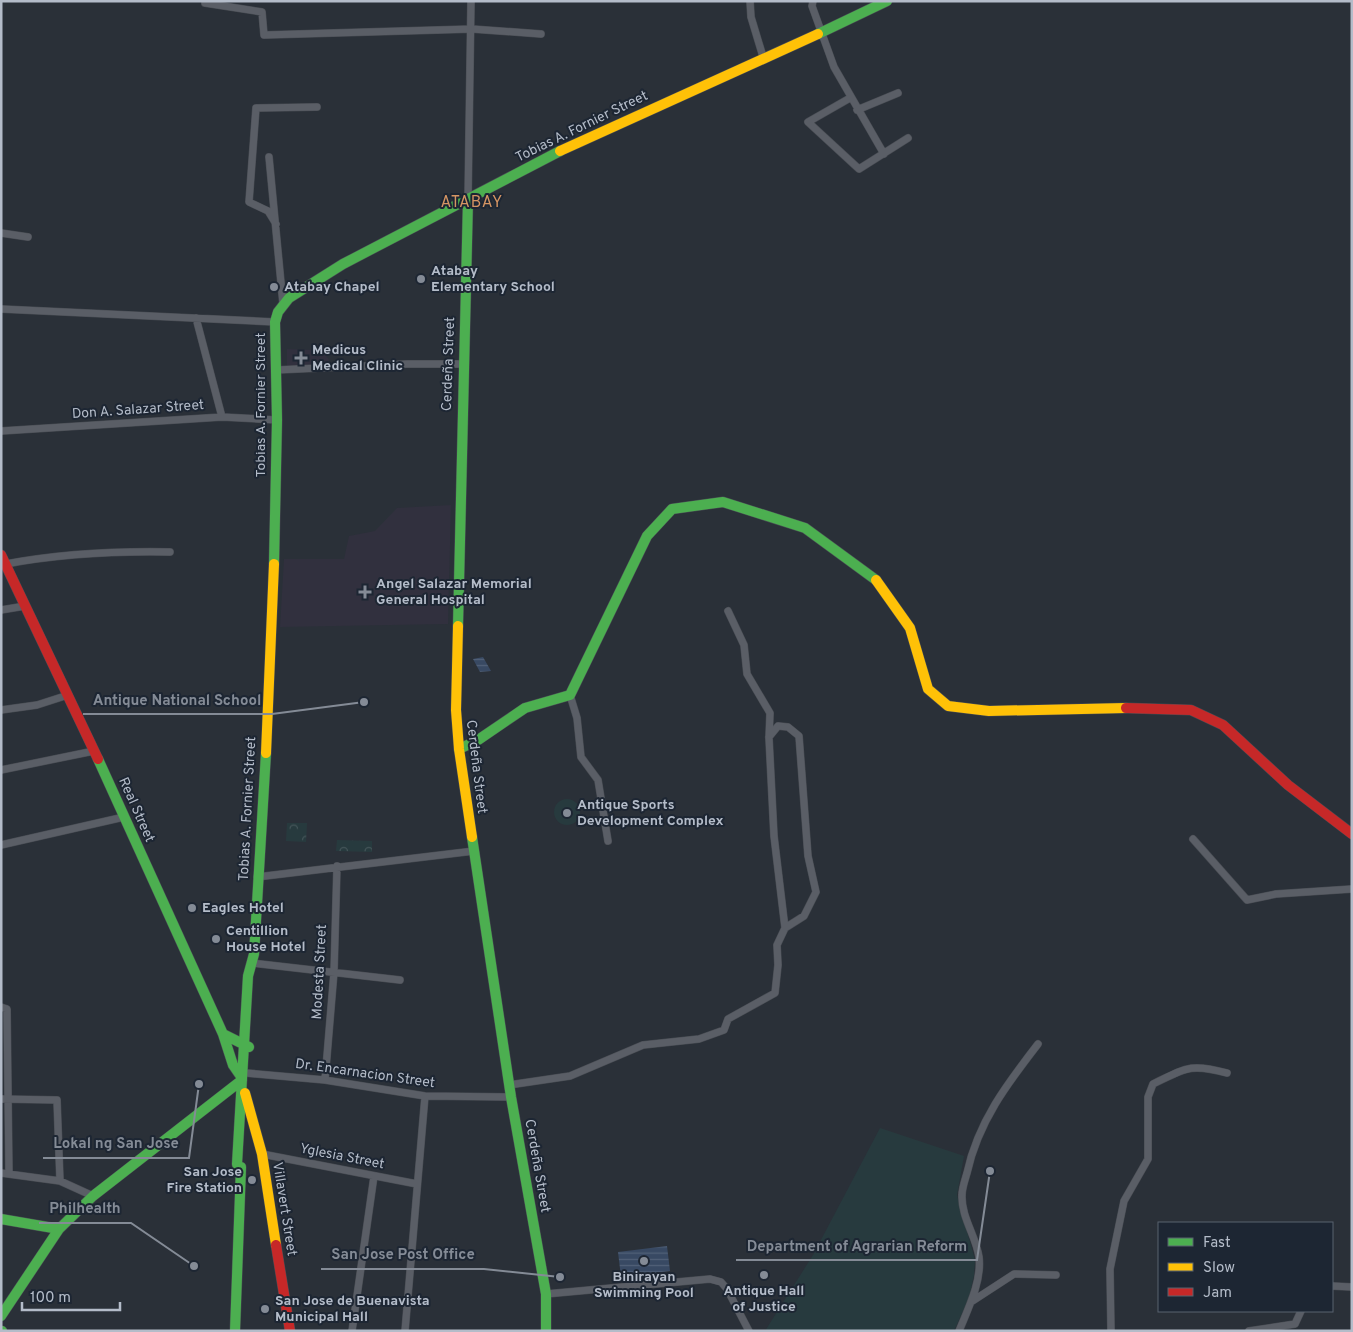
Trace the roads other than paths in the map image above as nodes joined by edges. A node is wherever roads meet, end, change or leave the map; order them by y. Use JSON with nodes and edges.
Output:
{"nodes":[{"id":1,"x":471,"y":1,"type":"edge"},
{"id":2,"x":750,"y":1,"type":"edge"},
{"id":3,"x":813,"y":1,"type":"edge"},
{"id":4,"x":886,"y":1,"type":"edge"},
{"id":5,"x":205,"y":3,"type":"dead end"},
{"id":6,"x":472,"y":29,"type":"junction"},
{"id":7,"x":823,"y":32,"type":"junction"},
{"id":8,"x":541,"y":34,"type":"dead end"},
{"id":9,"x":764,"y":60,"type":"junction"},
{"id":10,"x":898,"y":93,"type":"dead end"},
{"id":11,"x":850,"y":98,"type":"junction"},
{"id":12,"x":317,"y":107,"type":"dead end"},
{"id":13,"x":857,"y":110,"type":"junction"},
{"id":14,"x":908,"y":138,"type":"dead end"},
{"id":15,"x":884,"y":154,"type":"junction"},
{"id":16,"x":269,"y":157,"type":"dead end"},
{"id":17,"x":468,"y":200,"type":"junction"},
{"id":18,"x":276,"y":224,"type":"junction"},
{"id":19,"x":1,"y":233,"type":"edge"},
{"id":20,"x":28,"y":237,"type":"dead end"},
{"id":21,"x":283,"y":304,"type":"junction"},
{"id":22,"x":1,"y":308,"type":"edge"},
{"id":23,"x":196,"y":318,"type":"junction"},
{"id":24,"x":275,"y":322,"type":"junction"},
{"id":25,"x":463,"y":364,"type":"junction"},
{"id":26,"x":276,"y":370,"type":"junction"},
{"id":27,"x":222,"y":417,"type":"junction"},
{"id":28,"x":277,"y":420,"type":"junction"},
{"id":29,"x":1,"y":431,"type":"edge"},
{"id":30,"x":170,"y":552,"type":"dead end"},
{"id":31,"x":3,"y":560,"type":"edge"},
{"id":32,"x":26,"y":606,"type":"junction"},
{"id":33,"x":1,"y":610,"type":"edge"},
{"id":34,"x":728,"y":611,"type":"dead end"},
{"id":35,"x":68,"y":695,"type":"junction"},
{"id":36,"x":570,"y":695,"type":"junction"},
{"id":37,"x":1,"y":710,"type":"edge"},
{"id":38,"x":769,"y":738,"type":"junction"},
{"id":39,"x":458,"y":749,"type":"junction"},
{"id":40,"x":94,"y":751,"type":"junction"},
{"id":41,"x":1,"y":770,"type":"edge"},
{"id":42,"x":124,"y":817,"type":"junction"},
{"id":43,"x":1352,"y":834,"type":"edge"},
{"id":44,"x":1193,"y":838,"type":"dead end"},
{"id":45,"x":608,"y":841,"type":"dead end"},
{"id":46,"x":1,"y":845,"type":"edge"},
{"id":47,"x":474,"y":852,"type":"junction"},
{"id":48,"x":337,"y":866,"type":"junction"},
{"id":49,"x":257,"y":877,"type":"junction"},
{"id":50,"x":1352,"y":889,"type":"edge"},
{"id":51,"x":785,"y":928,"type":"junction"},
{"id":52,"x":252,"y":963,"type":"junction"},
{"id":53,"x":334,"y":972,"type":"junction"},
{"id":54,"x":400,"y":980,"type":"dead end"},
{"id":55,"x":1,"y":1007,"type":"edge"},
{"id":56,"x":223,"y":1034,"type":"junction"},
{"id":57,"x":1038,"y":1044,"type":"dead end"},
{"id":58,"x":246,"y":1046,"type":"junction"},
{"id":59,"x":1228,"y":1072,"type":"dead end"},
{"id":60,"x":243,"y":1077,"type":"junction"},
{"id":61,"x":324,"y":1080,"type":"junction"},
{"id":62,"x":509,"y":1085,"type":"junction"},
{"id":63,"x":245,"y":1093,"type":"junction"},
{"id":64,"x":425,"y":1096,"type":"junction"},
{"id":65,"x":511,"y":1097,"type":"junction"},
{"id":66,"x":5,"y":1099,"type":"edge"},
{"id":67,"x":262,"y":1154,"type":"junction"},
{"id":68,"x":240,"y":1173,"type":"junction"},
{"id":69,"x":5,"y":1174,"type":"edge"},
{"id":70,"x":374,"y":1176,"type":"junction"},
{"id":71,"x":60,"y":1180,"type":"junction"},
{"id":72,"x":417,"y":1184,"type":"junction"},
{"id":73,"x":93,"y":1196,"type":"junction"},
{"id":74,"x":1,"y":1219,"type":"edge"},
{"id":75,"x":59,"y":1229,"type":"junction"},
{"id":76,"x":1056,"y":1275,"type":"dead end"},
{"id":77,"x":1333,"y":1286,"type":"edge"},
{"id":78,"x":1352,"y":1287,"type":"edge"},
{"id":79,"x":546,"y":1294,"type":"junction"},
{"id":80,"x":971,"y":1302,"type":"junction"},
{"id":81,"x":1301,"y":1312,"type":"edge"},
{"id":82,"x":1,"y":1316,"type":"edge"},
{"id":83,"x":235,"y":1331,"type":"edge"},
{"id":84,"x":290,"y":1331,"type":"edge"},
{"id":85,"x":352,"y":1331,"type":"edge"},
{"id":86,"x":405,"y":1331,"type":"edge"},
{"id":87,"x":546,"y":1331,"type":"edge"},
{"id":88,"x":749,"y":1331,"type":"edge"},
{"id":89,"x":960,"y":1331,"type":"edge"},
{"id":90,"x":1111,"y":1331,"type":"edge"},
{"id":91,"x":1249,"y":1331,"type":"edge"}],
"edges":[{"from":1,"to":6,"type":"street"},
{"from":2,"to":9,"type":"street"},
{"from":3,"to":7,"type":"street"},
{"from":4,"to":7,"type":"main road","name":"Tobias A. Fornier Street"},
{"from":5,"to":6,"type":"street"},
{"from":6,"to":8,"type":"street"},
{"from":6,"to":17,"type":"street"},
{"from":7,"to":9,"type":"main road","name":"Tobias A. Fornier Street"},
{"from":7,"to":11,"type":"street"},
{"from":9,"to":17,"type":"main road","name":"Tobias A. Fornier Street"},
{"from":10,"to":13,"type":"street"},
{"from":11,"to":13,"type":"street"},
{"from":11,"to":15,"type":"street"},
{"from":12,"to":18,"type":"street"},
{"from":13,"to":15,"type":"street"},
{"from":14,"to":15,"type":"street"},
{"from":16,"to":18,"type":"street"},
{"from":17,"to":21,"type":"main road","name":"Tobias A. Fornier Street"},
{"from":17,"to":25,"type":"main road","name":"Cerdeña Street"},
{"from":18,"to":21,"type":"street"},
{"from":19,"to":20,"type":"street"},
{"from":21,"to":24,"type":"main road","name":"Tobias A. Fornier Street"},
{"from":22,"to":23,"type":"street"},
{"from":23,"to":24,"type":"street"},
{"from":23,"to":27,"type":"street"},
{"from":24,"to":26,"type":"main road","name":"Tobias A. Fornier Street"},
{"from":25,"to":26,"type":"street"},
{"from":25,"to":39,"type":"main road","name":"Cerdeña Street"},
{"from":26,"to":28,"type":"main road","name":"Tobias A. Fornier Street"},
{"from":27,"to":28,"type":"street","name":"Don A. Salazar Street"},
{"from":27,"to":29,"type":"street","name":"Don A. Salazar Street"},
{"from":28,"to":49,"type":"main road","name":"Tobias A. Fornier Street"},
{"from":30,"to":31,"type":"street"},
{"from":31,"to":32,"type":"main road","name":"Real Street"},
{"from":32,"to":33,"type":"street"},
{"from":32,"to":35,"type":"main road","name":"Real Street"},
{"from":34,"to":38,"type":"street"},
{"from":35,"to":37,"type":"street"},
{"from":35,"to":40,"type":"main road","name":"Real Street"},
{"from":36,"to":39,"type":"main road"},
{"from":36,"to":43,"type":"main road"},
{"from":36,"to":45,"type":"street"},
{"from":38,"to":51,"type":"street"},
{"from":38,"to":51,"type":"street"},
{"from":39,"to":47,"type":"main road","name":"Cerdeña Street"},
{"from":40,"to":41,"type":"street"},
{"from":40,"to":42,"type":"main road","name":"Real Street"},
{"from":42,"to":46,"type":"street"},
{"from":42,"to":56,"type":"main road","name":"Real Street"},
{"from":44,"to":50,"type":"street"},
{"from":47,"to":48,"type":"street"},
{"from":47,"to":62,"type":"main road","name":"Cerdeña Street"},
{"from":48,"to":49,"type":"street"},
{"from":48,"to":53,"type":"street","name":"Modesta Street"},
{"from":49,"to":52,"type":"main road","name":"Tobias A. Fornier Street"},
{"from":51,"to":62,"type":"street"},
{"from":52,"to":53,"type":"street"},
{"from":52,"to":58,"type":"main road","name":"Tobias A. Fornier Street"},
{"from":53,"to":54,"type":"street"},
{"from":53,"to":61,"type":"street","name":"Modesta Street"},
{"from":55,"to":66,"type":"street"},
{"from":56,"to":58,"type":"main road"},
{"from":56,"to":60,"type":"main road","name":"Real Street"},
{"from":57,"to":80,"type":"street"},
{"from":58,"to":60,"type":"main road","name":"Tobias A. Fornier Street"},
{"from":59,"to":90,"type":"street"},
{"from":60,"to":61,"type":"street","name":"Dr. Encarnacion Street"},
{"from":60,"to":63,"type":"main road","name":"Tobias A. Fornier Street"},
{"from":60,"to":68,"type":"main road","name":"Tobias A. Fornier Street"},
{"from":60,"to":73,"type":"main road"},
{"from":61,"to":64,"type":"street","name":"Dr. Encarnacion Street"},
{"from":62,"to":65,"type":"main road","name":"Cerdeña Street"},
{"from":63,"to":67,"type":"main road","name":"Villavert Street"},
{"from":63,"to":68,"type":"main road","name":"Tobias A. Fornier Street"},
{"from":64,"to":65,"type":"street","name":"Dr. Encarnacion Street"},
{"from":64,"to":72,"type":"street"},
{"from":65,"to":79,"type":"main road","name":"Cerdeña Street"},
{"from":66,"to":69,"type":"street"},
{"from":66,"to":71,"type":"street"},
{"from":67,"to":70,"type":"street","name":"Yglesia Street"},
{"from":67,"to":84,"type":"main road","name":"Villavert Street"},
{"from":68,"to":83,"type":"main road","name":"Tobias A. Fornier Street"},
{"from":69,"to":71,"type":"street"},
{"from":70,"to":72,"type":"street","name":"Yglesia Street"},
{"from":70,"to":85,"type":"street"},
{"from":71,"to":73,"type":"street"},
{"from":72,"to":86,"type":"street"},
{"from":73,"to":75,"type":"main road"},
{"from":74,"to":75,"type":"main road"},
{"from":75,"to":82,"type":"main road"},
{"from":76,"to":80,"type":"street"},
{"from":77,"to":78,"type":"street"},
{"from":79,"to":87,"type":"main road","name":"Cerdeña Street"},
{"from":79,"to":88,"type":"street"},
{"from":80,"to":89,"type":"street"},
{"from":81,"to":91,"type":"street"}]}
